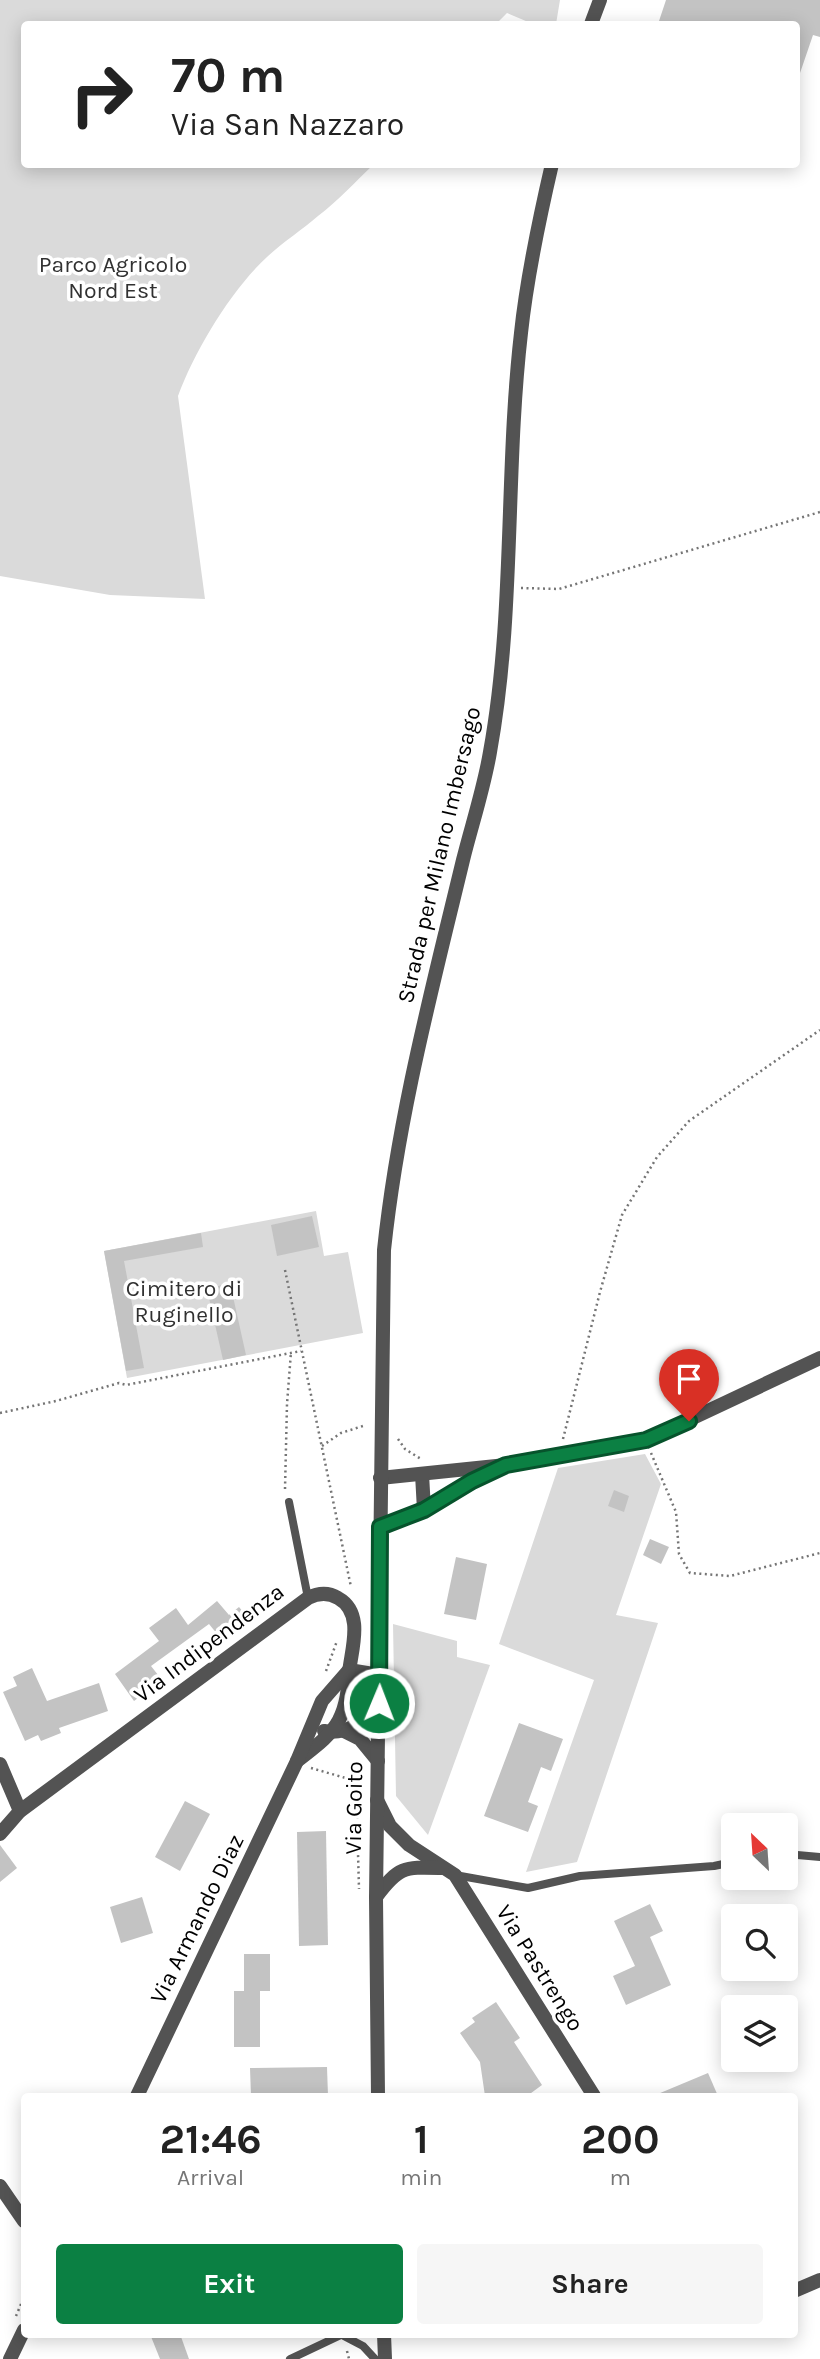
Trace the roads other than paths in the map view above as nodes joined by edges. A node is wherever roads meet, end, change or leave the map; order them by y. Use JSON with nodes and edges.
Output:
{"nodes":[{"id":1,"x":600,"y":0,"type":"edge"},
{"id":2,"x":592,"y":21,"type":"edge"},
{"id":3,"x":551,"y":168,"type":"edge"},
{"id":4,"x":820,"y":1358,"type":"edge"},
{"id":5,"x":506,"y":1465,"type":"junction"},
{"id":6,"x":422,"y":1474,"type":"junction"},
{"id":7,"x":380,"y":1478,"type":"junction"},
{"id":8,"x":289,"y":1502,"type":"road end"},
{"id":9,"x":424,"y":1510,"type":"junction"},
{"id":10,"x":380,"y":1527,"type":"junction"},
{"id":11,"x":308,"y":1598,"type":"junction"},
{"id":12,"x":349,"y":1670,"type":"junction"},
{"id":13,"x":380,"y":1675,"type":"junction"},
{"id":14,"x":379,"y":1703,"type":"junction"},
{"id":15,"x":313,"y":1722,"type":"junction"},
{"id":16,"x":338,"y":1732,"type":"junction"},
{"id":17,"x":297,"y":1761,"type":"junction"},
{"id":18,"x":378,"y":1761,"type":"junction"},
{"id":19,"x":0,"y":1764,"type":"edge"},
{"id":20,"x":377,"y":1800,"type":"junction"},
{"id":21,"x":20,"y":1811,"type":"junction"},
{"id":22,"x":0,"y":1834,"type":"edge"},
{"id":23,"x":798,"y":1855,"type":"edge"},
{"id":24,"x":820,"y":1857,"type":"edge"},
{"id":25,"x":721,"y":1865,"type":"edge"},
{"id":26,"x":449,"y":1872,"type":"junction"},
{"id":27,"x":376,"y":1897,"type":"junction"},
{"id":28,"x":138,"y":2093,"type":"edge"},
{"id":29,"x":378,"y":2093,"type":"edge"},
{"id":30,"x":592,"y":2093,"type":"edge"},
{"id":31,"x":0,"y":2186,"type":"edge"},
{"id":32,"x":21,"y":2217,"type":"edge"},
{"id":33,"x":820,"y":2280,"type":"edge"},
{"id":34,"x":798,"y":2289,"type":"edge"},
{"id":35,"x":21,"y":2336,"type":"edge"},
{"id":36,"x":336,"y":2338,"type":"edge"},
{"id":37,"x":348,"y":2338,"type":"edge"},
{"id":38,"x":377,"y":2338,"type":"edge"},
{"id":39,"x":382,"y":2338,"type":"edge"},
{"id":40,"x":363,"y":2346,"type":"junction"},
{"id":41,"x":10,"y":2359,"type":"edge"},
{"id":42,"x":290,"y":2359,"type":"edge"},
{"id":43,"x":375,"y":2359,"type":"edge"},
{"id":44,"x":385,"y":2359,"type":"edge"}],
"edges":[{"from":1,"to":2,"type":"street"},
{"from":3,"to":7,"type":"street","name":"Strada per Milano Imbersago"},
{"from":4,"to":5,"type":"street"},
{"from":5,"to":6,"type":"street"},
{"from":5,"to":9,"type":"street"},
{"from":6,"to":7,"type":"street"},
{"from":6,"to":9,"type":"street"},
{"from":7,"to":10,"type":"street","name":"Via Goito"},
{"from":8,"to":11,"type":"lane"},
{"from":9,"to":10,"type":"street"},
{"from":10,"to":13,"type":"street","name":"Via Goito"},
{"from":11,"to":12,"type":"street","name":"Via Indipendenza"},
{"from":11,"to":21,"type":"street","name":"Via Indipendenza"},
{"from":12,"to":13,"type":"street"},
{"from":12,"to":15,"type":"street","name":"Via Armando Diaz"},
{"from":12,"to":16,"type":"street"},
{"from":13,"to":14,"type":"street","name":"Via Goito"},
{"from":14,"to":16,"type":"street","name":"Via Armando Diaz"},
{"from":14,"to":18,"type":"street","name":"Via Goito"},
{"from":15,"to":16,"type":"street"},
{"from":15,"to":17,"type":"street","name":"Via Armando Diaz"},
{"from":16,"to":17,"type":"street","name":"Via Armando Diaz"},
{"from":16,"to":18,"type":"street"},
{"from":17,"to":28,"type":"street","name":"Via Armando Diaz"},
{"from":18,"to":20,"type":"street","name":"Via Goito"},
{"from":19,"to":21,"type":"street"},
{"from":20,"to":26,"type":"street","name":"Via Pastrengo"},
{"from":20,"to":27,"type":"street","name":"Via Goito"},
{"from":21,"to":22,"type":"street","name":"Via Indipendenza"},
{"from":23,"to":24,"type":"lane"},
{"from":25,"to":26,"type":"lane"},
{"from":26,"to":27,"type":"street"},
{"from":26,"to":30,"type":"street","name":"Via Pastrengo"},
{"from":27,"to":29,"type":"street","name":"Via Goito"},
{"from":31,"to":32,"type":"street"},
{"from":33,"to":34,"type":"street"},
{"from":35,"to":41,"type":"street"},
{"from":36,"to":42,"type":"lane"},
{"from":37,"to":40,"type":"lane"},
{"from":38,"to":40,"type":"lane"},
{"from":39,"to":44,"type":"street"},
{"from":40,"to":43,"type":"lane"}]}
